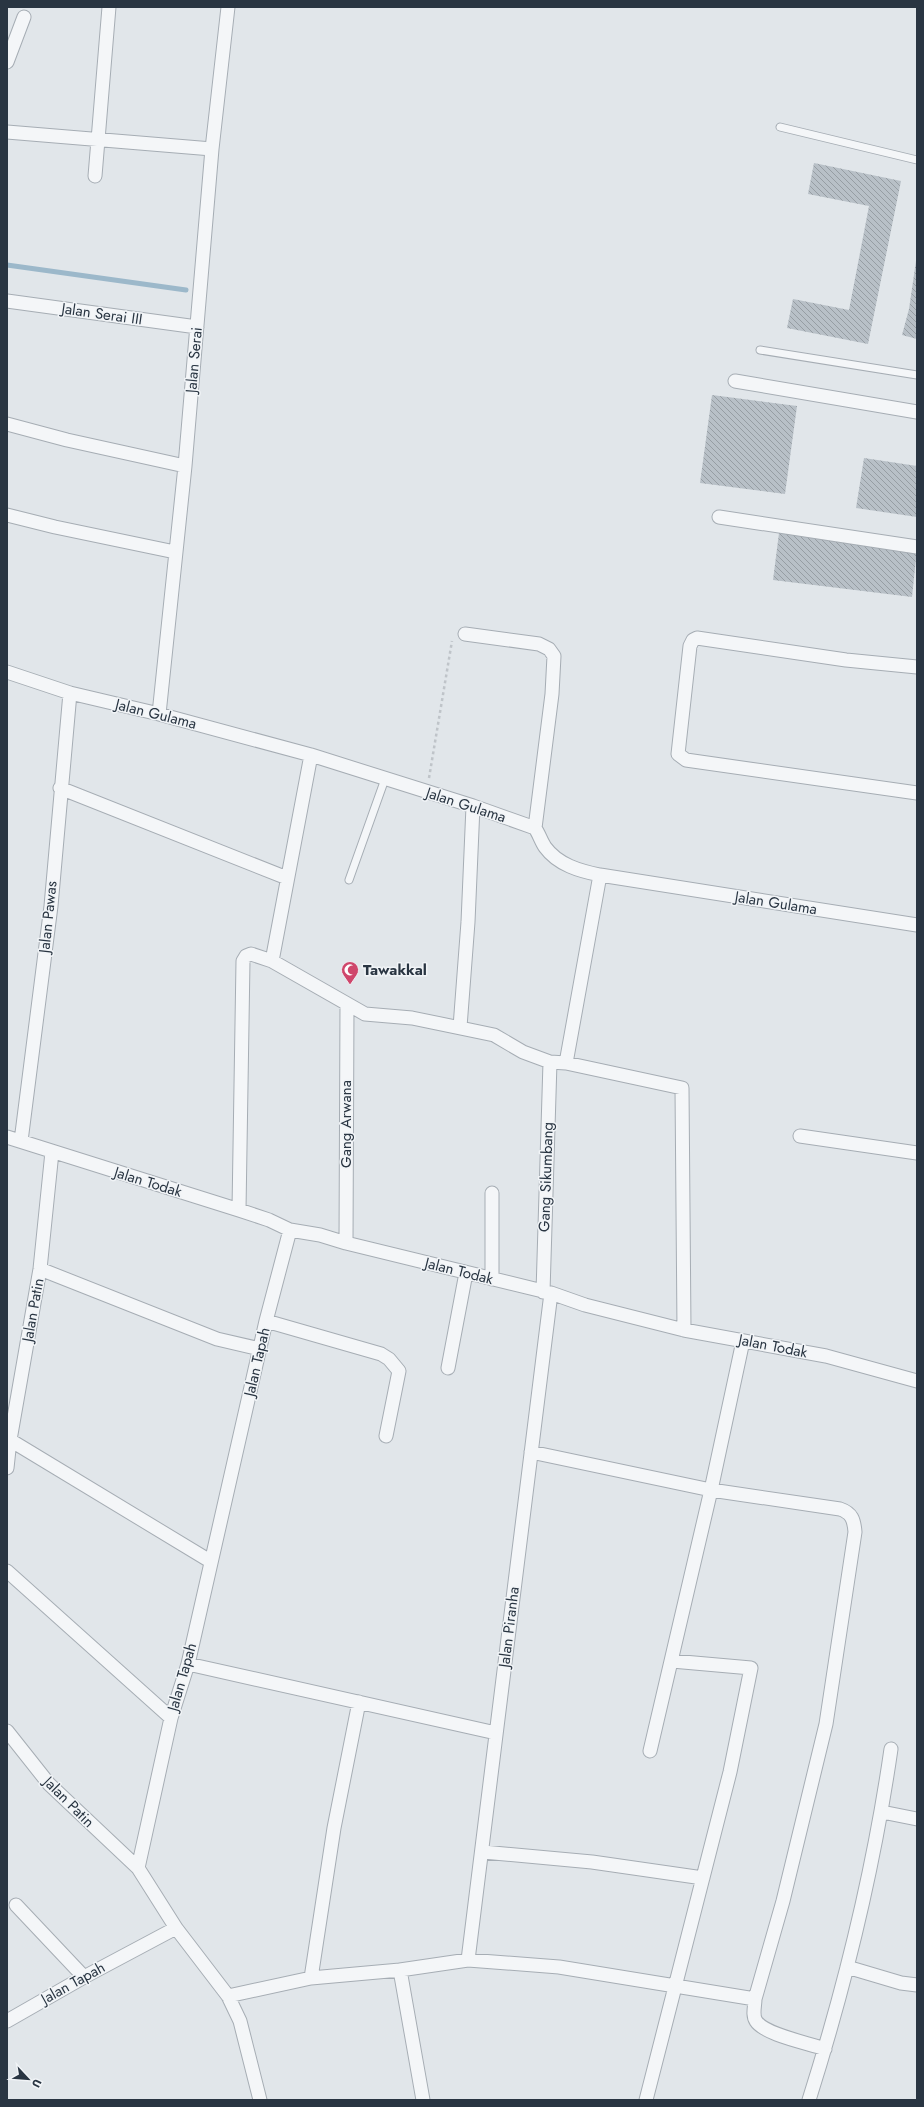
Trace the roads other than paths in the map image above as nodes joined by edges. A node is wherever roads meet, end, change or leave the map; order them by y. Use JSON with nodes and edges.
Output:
{"nodes":[{"id":1,"x":109,"y":7,"type":"edge"},
{"id":2,"x":228,"y":7,"type":"edge"},
{"id":3,"x":24,"y":17,"type":"dead end"},
{"id":4,"x":7,"y":62,"type":"edge"},
{"id":5,"x":780,"y":127,"type":"dead end"},
{"id":6,"x":7,"y":132,"type":"edge"},
{"id":7,"x":99,"y":140,"type":"junction"},
{"id":8,"x":212,"y":149,"type":"junction"},
{"id":9,"x":917,"y":160,"type":"edge"},
{"id":10,"x":95,"y":176,"type":"dead end"},
{"id":11,"x":7,"y":301,"type":"edge"},
{"id":12,"x":197,"y":327,"type":"junction"},
{"id":13,"x":760,"y":350,"type":"dead end"},
{"id":14,"x":917,"y":375,"type":"edge"},
{"id":15,"x":735,"y":381,"type":"dead end"},
{"id":16,"x":917,"y":412,"type":"edge"},
{"id":17,"x":7,"y":424,"type":"edge"},
{"id":18,"x":185,"y":466,"type":"junction"},
{"id":19,"x":7,"y":515,"type":"edge"},
{"id":20,"x":719,"y":517,"type":"dead end"},
{"id":21,"x":917,"y":547,"type":"edge"},
{"id":22,"x":175,"y":552,"type":"junction"},
{"id":23,"x":465,"y":634,"type":"road end"},
{"id":24,"x":917,"y":667,"type":"edge"},
{"id":25,"x":7,"y":672,"type":"edge"},
{"id":26,"x":70,"y":693,"type":"junction"},
{"id":27,"x":159,"y":714,"type":"junction"},
{"id":28,"x":311,"y":755,"type":"junction"},
{"id":29,"x":384,"y":779,"type":"junction"},
{"id":30,"x":60,"y":788,"type":"junction"},
{"id":31,"x":917,"y":793,"type":"edge"},
{"id":32,"x":473,"y":806,"type":"junction"},
{"id":33,"x":535,"y":828,"type":"junction"},
{"id":34,"x":600,"y":875,"type":"junction"},
{"id":35,"x":287,"y":878,"type":"junction"},
{"id":36,"x":349,"y":880,"type":"dead end"},
{"id":37,"x":917,"y":925,"type":"edge"},
{"id":38,"x":272,"y":961,"type":"junction"},
{"id":39,"x":347,"y":1004,"type":"junction"},
{"id":40,"x":460,"y":1027,"type":"junction"},
{"id":41,"x":550,"y":1062,"type":"junction"},
{"id":42,"x":566,"y":1063,"type":"junction"},
{"id":43,"x":800,"y":1136,"type":"dead end"},
{"id":44,"x":7,"y":1137,"type":"edge"},
{"id":45,"x":21,"y":1142,"type":"junction"},
{"id":46,"x":52,"y":1152,"type":"junction"},
{"id":47,"x":917,"y":1153,"type":"edge"},
{"id":48,"x":492,"y":1193,"type":"dead end"},
{"id":49,"x":239,"y":1210,"type":"junction"},
{"id":50,"x":290,"y":1230,"type":"junction"},
{"id":51,"x":346,"y":1243,"type":"junction"},
{"id":52,"x":40,"y":1269,"type":"junction"},
{"id":53,"x":466,"y":1273,"type":"junction"},
{"id":54,"x":492,"y":1279,"type":"junction"},
{"id":55,"x":547,"y":1292,"type":"junction"},
{"id":56,"x":266,"y":1321,"type":"junction"},
{"id":57,"x":684,"y":1330,"type":"junction"},
{"id":58,"x":743,"y":1341,"type":"junction"},
{"id":59,"x":260,"y":1349,"type":"junction"},
{"id":60,"x":448,"y":1368,"type":"dead end"},
{"id":61,"x":917,"y":1381,"type":"edge"},
{"id":62,"x":386,"y":1436,"type":"dead end"},
{"id":63,"x":10,"y":1440,"type":"junction"},
{"id":64,"x":531,"y":1452,"type":"junction"},
{"id":65,"x":7,"y":1468,"type":"edge"},
{"id":66,"x":711,"y":1490,"type":"junction"},
{"id":67,"x":210,"y":1561,"type":"junction"},
{"id":68,"x":7,"y":1571,"type":"edge"},
{"id":69,"x":672,"y":1661,"type":"junction"},
{"id":70,"x":188,"y":1664,"type":"junction"},
{"id":71,"x":359,"y":1702,"type":"junction"},
{"id":72,"x":171,"y":1718,"type":"junction"},
{"id":73,"x":7,"y":1731,"type":"edge"},
{"id":74,"x":496,"y":1733,"type":"junction"},
{"id":75,"x":891,"y":1749,"type":"dead end"},
{"id":76,"x":650,"y":1752,"type":"dead end"},
{"id":77,"x":882,"y":1812,"type":"junction"},
{"id":78,"x":917,"y":1819,"type":"edge"},
{"id":79,"x":483,"y":1852,"type":"junction"},
{"id":80,"x":138,"y":1868,"type":"junction"},
{"id":81,"x":703,"y":1878,"type":"junction"},
{"id":82,"x":16,"y":1905,"type":"dead end"},
{"id":83,"x":176,"y":1928,"type":"junction"},
{"id":84,"x":468,"y":1960,"type":"junction"},
{"id":85,"x":847,"y":1967,"type":"junction"},
{"id":86,"x":400,"y":1970,"type":"junction"},
{"id":87,"x":84,"y":1977,"type":"junction"},
{"id":88,"x":311,"y":1978,"type":"junction"},
{"id":89,"x":917,"y":1985,"type":"edge"},
{"id":90,"x":674,"y":1986,"type":"junction"},
{"id":91,"x":228,"y":1996,"type":"junction"},
{"id":92,"x":755,"y":1999,"type":"junction"},
{"id":93,"x":7,"y":2021,"type":"edge"},
{"id":94,"x":825,"y":2049,"type":"junction"},
{"id":95,"x":260,"y":2100,"type":"edge"},
{"id":96,"x":423,"y":2100,"type":"edge"},
{"id":97,"x":646,"y":2100,"type":"edge"},
{"id":98,"x":809,"y":2100,"type":"edge"}],
"edges":[{"from":1,"to":7,"type":"street"},
{"from":2,"to":8,"type":"street","name":"Jalan Serai"},
{"from":3,"to":4,"type":"street"},
{"from":5,"to":9,"type":"lane"},
{"from":6,"to":7,"type":"street"},
{"from":7,"to":8,"type":"street"},
{"from":7,"to":10,"type":"street"},
{"from":8,"to":12,"type":"street","name":"Jalan Serai"},
{"from":11,"to":12,"type":"street","name":"Jalan Serai III"},
{"from":12,"to":18,"type":"street","name":"Jalan Serai"},
{"from":13,"to":14,"type":"lane"},
{"from":15,"to":16,"type":"street"},
{"from":17,"to":18,"type":"street"},
{"from":18,"to":22,"type":"street","name":"Jalan Serai"},
{"from":19,"to":22,"type":"street"},
{"from":20,"to":21,"type":"street"},
{"from":22,"to":27,"type":"street","name":"Jalan Serai"},
{"from":23,"to":33,"type":"street"},
{"from":24,"to":31,"type":"street"},
{"from":25,"to":26,"type":"street","name":"Jalan Gulama"},
{"from":26,"to":27,"type":"street","name":"Jalan Gulama"},
{"from":26,"to":30,"type":"street","name":"Jalan Pawas"},
{"from":27,"to":28,"type":"street","name":"Jalan Gulama"},
{"from":28,"to":29,"type":"street","name":"Jalan Gulama"},
{"from":28,"to":35,"type":"street"},
{"from":29,"to":32,"type":"street","name":"Jalan Gulama"},
{"from":29,"to":36,"type":"lane"},
{"from":30,"to":35,"type":"street"},
{"from":30,"to":45,"type":"street","name":"Jalan Pawas"},
{"from":32,"to":33,"type":"street","name":"Jalan Gulama"},
{"from":32,"to":40,"type":"street"},
{"from":33,"to":34,"type":"street","name":"Jalan Gulama"},
{"from":34,"to":37,"type":"street","name":"Jalan Gulama"},
{"from":34,"to":42,"type":"street"},
{"from":35,"to":38,"type":"street"},
{"from":38,"to":39,"type":"street"},
{"from":38,"to":49,"type":"street"},
{"from":39,"to":40,"type":"street"},
{"from":39,"to":51,"type":"street","name":"Gang Arwana"},
{"from":40,"to":41,"type":"street"},
{"from":41,"to":42,"type":"street"},
{"from":41,"to":55,"type":"street","name":"Gang Sikumbang"},
{"from":42,"to":57,"type":"street"},
{"from":43,"to":47,"type":"street"},
{"from":44,"to":45,"type":"street","name":"Jalan Todak"},
{"from":45,"to":46,"type":"street","name":"Jalan Todak"},
{"from":46,"to":49,"type":"street","name":"Jalan Todak"},
{"from":46,"to":52,"type":"street","name":"Jalan Patin"},
{"from":48,"to":54,"type":"street"},
{"from":49,"to":50,"type":"street","name":"Jalan Todak"},
{"from":50,"to":51,"type":"street","name":"Jalan Todak"},
{"from":50,"to":56,"type":"street","name":"Jalan Tapah"},
{"from":51,"to":53,"type":"street","name":"Jalan Todak"},
{"from":52,"to":59,"type":"street"},
{"from":52,"to":63,"type":"street","name":"Jalan Patin"},
{"from":53,"to":54,"type":"street","name":"Jalan Todak"},
{"from":53,"to":60,"type":"street"},
{"from":54,"to":55,"type":"street","name":"Jalan Todak"},
{"from":55,"to":57,"type":"street","name":"Jalan Todak"},
{"from":55,"to":64,"type":"street","name":"Jalan Piranha"},
{"from":56,"to":59,"type":"street","name":"Jalan Tapah"},
{"from":56,"to":62,"type":"street"},
{"from":57,"to":58,"type":"street","name":"Jalan Todak"},
{"from":58,"to":61,"type":"street","name":"Jalan Todak"},
{"from":58,"to":66,"type":"street"},
{"from":59,"to":67,"type":"street","name":"Jalan Tapah"},
{"from":63,"to":65,"type":"street","name":"Jalan Patin"},
{"from":63,"to":67,"type":"street"},
{"from":64,"to":66,"type":"street"},
{"from":64,"to":74,"type":"street","name":"Jalan Piranha"},
{"from":66,"to":69,"type":"street"},
{"from":66,"to":92,"type":"street"},
{"from":67,"to":70,"type":"street","name":"Jalan Tapah"},
{"from":68,"to":72,"type":"street"},
{"from":69,"to":76,"type":"street"},
{"from":69,"to":81,"type":"street"},
{"from":70,"to":71,"type":"street"},
{"from":70,"to":72,"type":"street","name":"Jalan Tapah"},
{"from":71,"to":74,"type":"street"},
{"from":71,"to":88,"type":"street"},
{"from":72,"to":80,"type":"street","name":"Jalan Tapah"},
{"from":73,"to":80,"type":"street","name":"Jalan Patin"},
{"from":74,"to":79,"type":"street","name":"Jalan Piranha"},
{"from":75,"to":77,"type":"street"},
{"from":77,"to":78,"type":"street"},
{"from":77,"to":85,"type":"street"},
{"from":79,"to":81,"type":"street"},
{"from":79,"to":84,"type":"street","name":"Jalan Piranha"},
{"from":80,"to":83,"type":"street"},
{"from":81,"to":90,"type":"street"},
{"from":82,"to":87,"type":"street"},
{"from":83,"to":87,"type":"street","name":"Jalan Tapah"},
{"from":83,"to":91,"type":"street"},
{"from":84,"to":86,"type":"street"},
{"from":84,"to":90,"type":"street"},
{"from":85,"to":89,"type":"street"},
{"from":85,"to":94,"type":"street"},
{"from":86,"to":88,"type":"street"},
{"from":86,"to":96,"type":"street"},
{"from":87,"to":93,"type":"street","name":"Jalan Tapah"},
{"from":88,"to":91,"type":"street"},
{"from":90,"to":92,"type":"street"},
{"from":90,"to":97,"type":"street"},
{"from":91,"to":95,"type":"street"},
{"from":92,"to":94,"type":"street"},
{"from":94,"to":98,"type":"street"}]}
